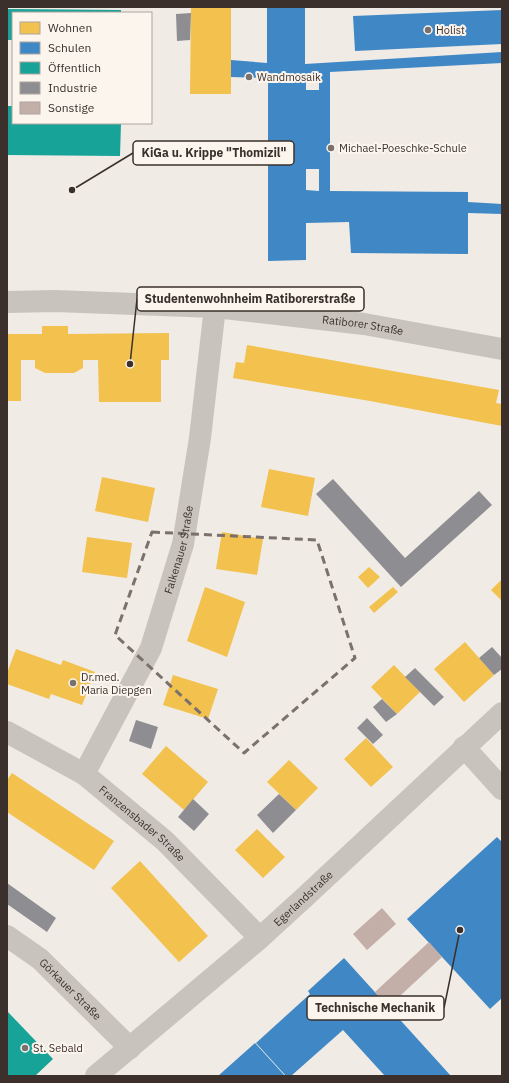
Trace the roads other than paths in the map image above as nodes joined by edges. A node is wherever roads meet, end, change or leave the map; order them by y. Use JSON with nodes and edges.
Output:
{"nodes":[{"id":1,"x":7,"y":302,"type":"edge"},
{"id":2,"x":215,"y":307,"type":"junction"},
{"id":3,"x":502,"y":349,"type":"edge"},
{"id":4,"x":502,"y":713,"type":"edge"},
{"id":5,"x":7,"y":732,"type":"edge"},
{"id":6,"x":464,"y":747,"type":"junction"},
{"id":7,"x":84,"y":774,"type":"junction"},
{"id":8,"x":502,"y":789,"type":"edge"},
{"id":9,"x":7,"y":936,"type":"edge"},
{"id":10,"x":260,"y":938,"type":"junction"},
{"id":11,"x":130,"y":1048,"type":"junction"},
{"id":12,"x":96,"y":1076,"type":"edge"}],
"edges":[{"from":1,"to":2,"type":"street","name":"Ratiborer Straße"},
{"from":2,"to":3,"type":"street","name":"Ratiborer Straße"},
{"from":2,"to":7,"type":"street","name":"Falkenauer Straße"},
{"from":4,"to":6,"type":"street","name":"Egerlandstraße"},
{"from":5,"to":7,"type":"street","name":"Franzensbader Straße"},
{"from":6,"to":8,"type":"street"},
{"from":6,"to":10,"type":"street","name":"Egerlandstraße"},
{"from":7,"to":10,"type":"street","name":"Franzensbader Straße"},
{"from":9,"to":11,"type":"street","name":"Görkauer Straße"},
{"from":10,"to":11,"type":"street","name":"Egerlandstraße"},
{"from":11,"to":12,"type":"street","name":"Egerlandstraße"}]}
